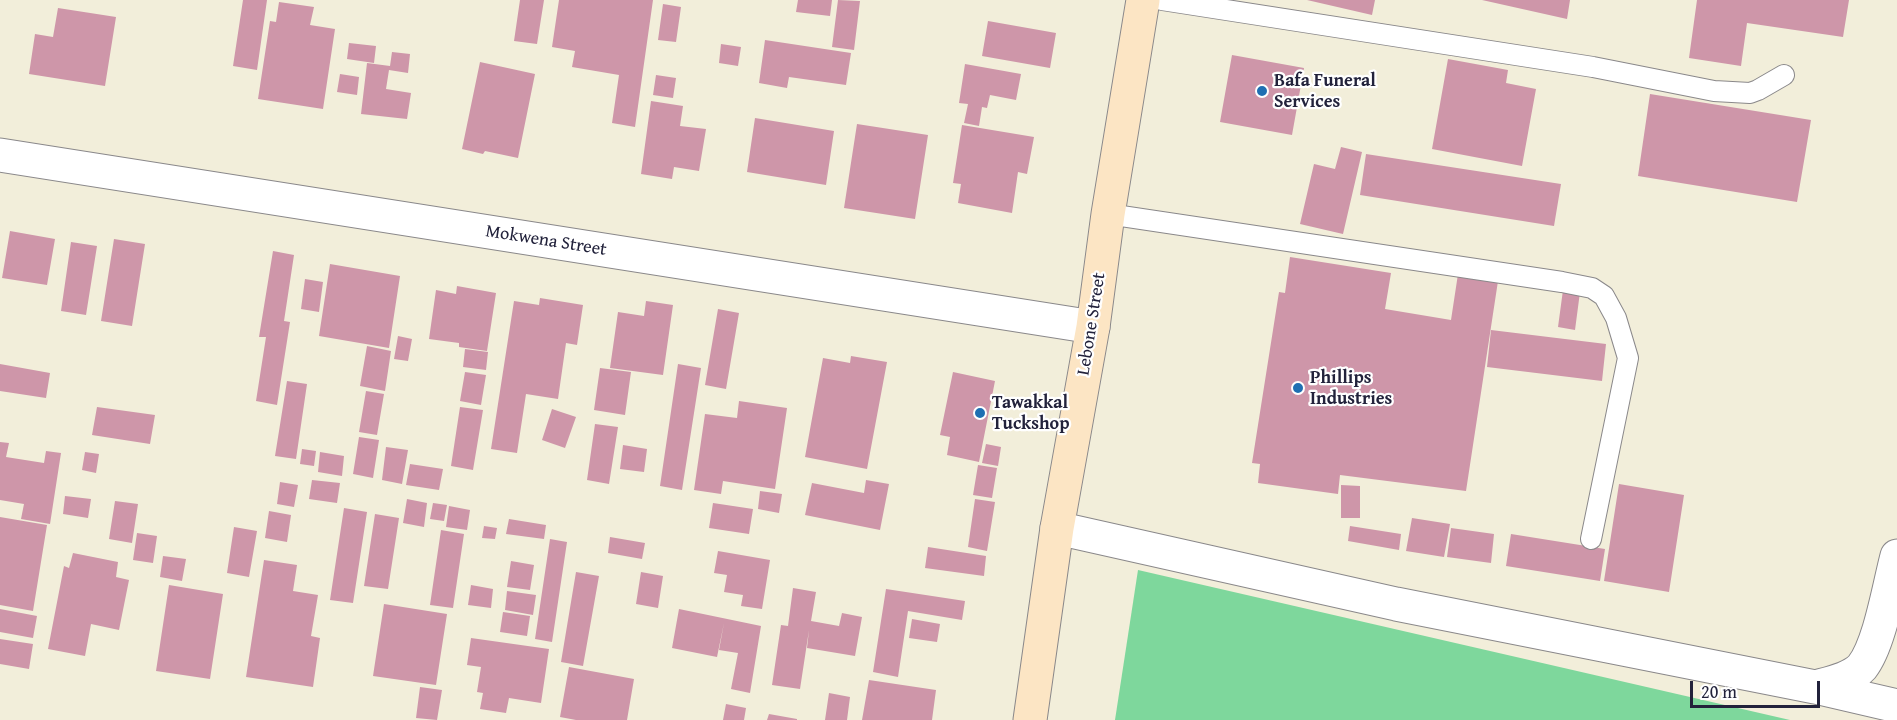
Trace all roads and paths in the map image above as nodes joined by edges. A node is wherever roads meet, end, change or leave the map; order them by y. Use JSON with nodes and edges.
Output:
{"nodes":[{"id":1,"x":1143,"y":0,"type":"edge"},
{"id":2,"x":1162,"y":0,"type":"edge"},
{"id":3,"x":1784,"y":75,"type":"dead end"},
{"id":4,"x":0,"y":155,"type":"edge"},
{"id":5,"x":1108,"y":214,"type":"junction"},
{"id":6,"x":1093,"y":327,"type":"junction"},
{"id":7,"x":1057,"y":528,"type":"junction"},
{"id":8,"x":1591,"y":539,"type":"dead end"},
{"id":9,"x":1897,"y":556,"type":"edge"},
{"id":10,"x":1815,"y":687,"type":"junction"},
{"id":11,"x":1897,"y":706,"type":"edge"},
{"id":12,"x":1030,"y":720,"type":"edge"}],
"edges":[{"from":1,"to":5,"type":"street","name":"Lebone Street"},
{"from":2,"to":3,"type":"lane"},
{"from":4,"to":6,"type":"street","name":"Mokwena Street"},
{"from":5,"to":6,"type":"street","name":"Lebone Street"},
{"from":5,"to":8,"type":"lane"},
{"from":6,"to":7,"type":"street","name":"Lebone Street"},
{"from":7,"to":10,"type":"street"},
{"from":7,"to":12,"type":"street","name":"Lebone Street"},
{"from":9,"to":10,"type":"street"},
{"from":10,"to":11,"type":"street"}]}
